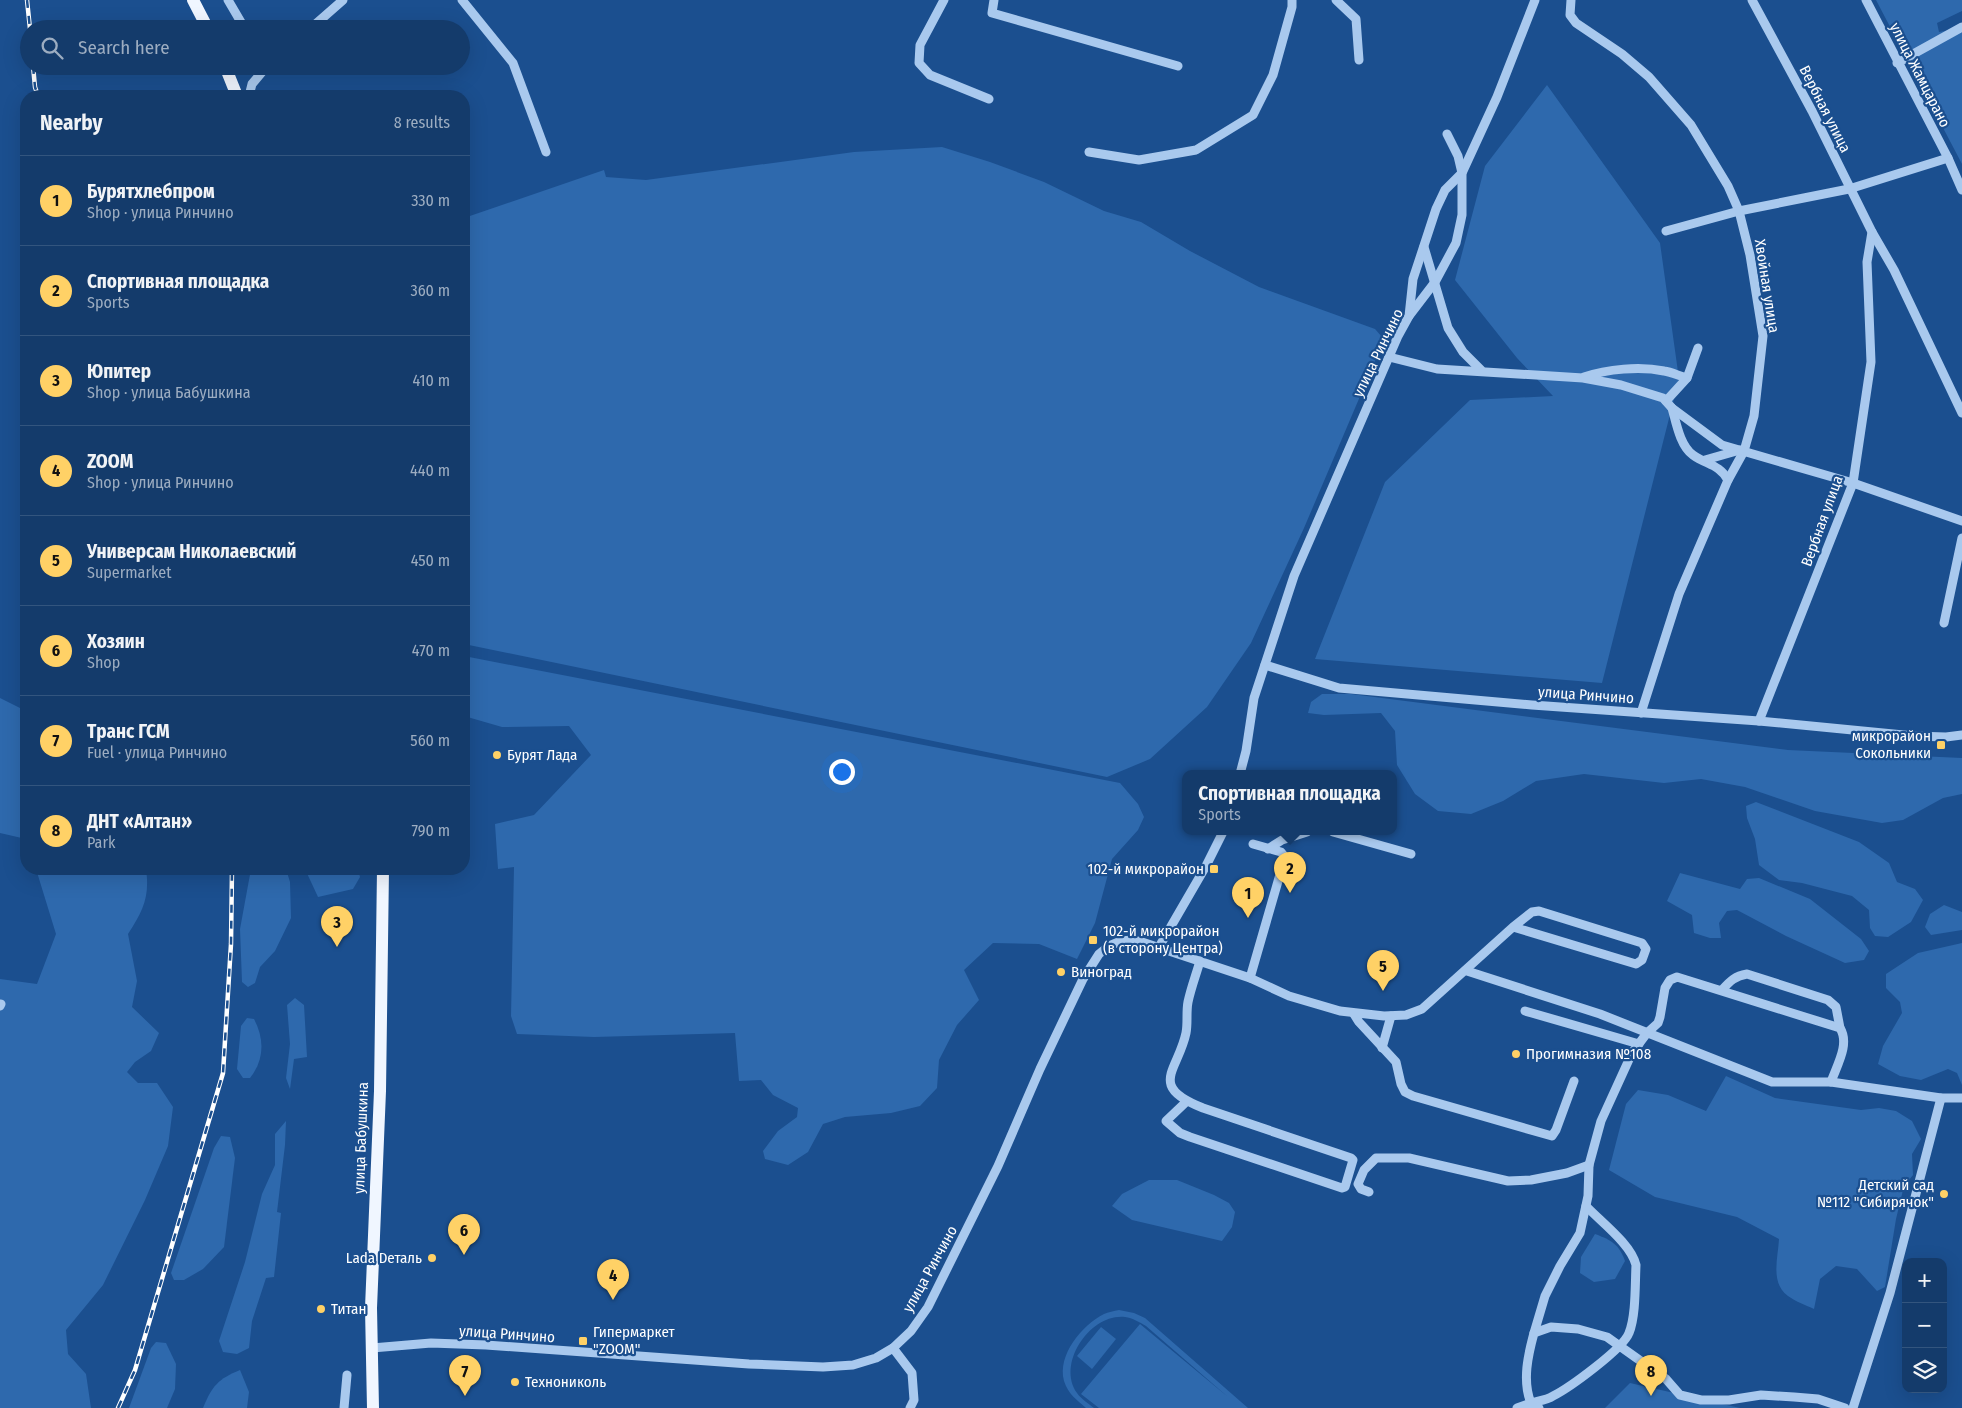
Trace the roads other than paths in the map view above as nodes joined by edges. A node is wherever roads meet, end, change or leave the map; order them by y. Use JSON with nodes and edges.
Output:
{"nodes":[{"id":1,"x":193,"y":0,"type":"edge"},
{"id":2,"x":228,"y":0,"type":"edge"},
{"id":3,"x":343,"y":0,"type":"edge"},
{"id":4,"x":462,"y":0,"type":"edge"},
{"id":5,"x":944,"y":0,"type":"edge"},
{"id":6,"x":994,"y":0,"type":"edge"},
{"id":7,"x":1292,"y":0,"type":"edge"},
{"id":8,"x":1336,"y":0,"type":"edge"},
{"id":9,"x":1535,"y":0,"type":"edge"},
{"id":10,"x":1571,"y":0,"type":"edge"},
{"id":11,"x":1752,"y":0,"type":"edge"},
{"id":12,"x":1866,"y":0,"type":"edge"},
{"id":13,"x":203,"y":20,"type":"edge"},
{"id":14,"x":240,"y":20,"type":"edge"},
{"id":15,"x":320,"y":20,"type":"edge"},
{"id":16,"x":1962,"y":27,"type":"edge"},
{"id":17,"x":1359,"y":60,"type":"dead end"},
{"id":18,"x":1898,"y":63,"type":"junction"},
{"id":19,"x":1178,"y":66,"type":"dead end"},
{"id":20,"x":229,"y":75,"type":"edge"},
{"id":21,"x":260,"y":75,"type":"edge"},
{"id":22,"x":235,"y":90,"type":"edge"},
{"id":23,"x":250,"y":90,"type":"edge"},
{"id":24,"x":989,"y":99,"type":"dead end"},
{"id":25,"x":1447,"y":134,"type":"dead end"},
{"id":26,"x":546,"y":152,"type":"dead end"},
{"id":27,"x":1089,"y":152,"type":"dead end"},
{"id":28,"x":1948,"y":158,"type":"junction"},
{"id":29,"x":1462,"y":174,"type":"junction"},
{"id":30,"x":1961,"y":186,"type":"edge"},
{"id":31,"x":1849,"y":188,"type":"junction"},
{"id":32,"x":1739,"y":211,"type":"junction"},
{"id":33,"x":1666,"y":231,"type":"dead end"},
{"id":34,"x":1872,"y":232,"type":"junction"},
{"id":35,"x":1424,"y":247,"type":"junction"},
{"id":36,"x":1435,"y":282,"type":"junction"},
{"id":37,"x":1409,"y":316,"type":"junction"},
{"id":38,"x":1698,"y":348,"type":"dead end"},
{"id":39,"x":1389,"y":357,"type":"junction"},
{"id":40,"x":1481,"y":370,"type":"junction"},
{"id":41,"x":1583,"y":378,"type":"junction"},
{"id":42,"x":1687,"y":378,"type":"junction"},
{"id":43,"x":1669,"y":404,"type":"junction"},
{"id":44,"x":1962,"y":413,"type":"edge"},
{"id":45,"x":1742,"y":451,"type":"junction"},
{"id":46,"x":1719,"y":456,"type":"junction"},
{"id":47,"x":1705,"y":460,"type":"junction"},
{"id":48,"x":1739,"y":460,"type":"junction"},
{"id":49,"x":1728,"y":480,"type":"junction"},
{"id":50,"x":1852,"y":483,"type":"junction"},
{"id":51,"x":1962,"y":521,"type":"edge"},
{"id":52,"x":1962,"y":538,"type":"edge"},
{"id":53,"x":1944,"y":623,"type":"dead end"},
{"id":54,"x":1265,"y":665,"type":"junction"},
{"id":55,"x":1641,"y":713,"type":"junction"},
{"id":56,"x":1759,"y":721,"type":"junction"},
{"id":57,"x":1962,"y":735,"type":"edge"},
{"id":58,"x":1241,"y":770,"type":"edge"},
{"id":59,"x":1222,"y":835,"type":"edge"},
{"id":60,"x":1298,"y":835,"type":"edge"},
{"id":61,"x":1344,"y":835,"type":"edge"},
{"id":62,"x":1253,"y":844,"type":"dead end"},
{"id":63,"x":1268,"y":849,"type":"junction"},
{"id":64,"x":1411,"y":854,"type":"dead end"},
{"id":65,"x":384,"y":875,"type":"edge"},
{"id":66,"x":1513,"y":927,"type":"junction"},
{"id":67,"x":1159,"y":947,"type":"junction"},
{"id":68,"x":1200,"y":961,"type":"junction"},
{"id":69,"x":1467,"y":971,"type":"junction"},
{"id":70,"x":1250,"y":978,"type":"junction"},
{"id":71,"x":1722,"y":990,"type":"junction"},
{"id":72,"x":1525,"y":1011,"type":"dead end"},
{"id":73,"x":1354,"y":1014,"type":"junction"},
{"id":74,"x":1391,"y":1016,"type":"junction"},
{"id":75,"x":1840,"y":1028,"type":"junction"},
{"id":76,"x":1647,"y":1033,"type":"junction"},
{"id":77,"x":1639,"y":1044,"type":"junction"},
{"id":78,"x":1382,"y":1048,"type":"junction"},
{"id":79,"x":1574,"y":1081,"type":"dead end"},
{"id":80,"x":1831,"y":1082,"type":"junction"},
{"id":81,"x":1941,"y":1098,"type":"junction"},
{"id":82,"x":1962,"y":1098,"type":"edge"},
{"id":83,"x":1186,"y":1102,"type":"junction"},
{"id":84,"x":1589,"y":1165,"type":"junction"},
{"id":85,"x":1369,"y":1192,"type":"dead end"},
{"id":86,"x":1586,"y":1206,"type":"junction"},
{"id":87,"x":1534,"y":1333,"type":"junction"},
{"id":88,"x":1620,"y":1346,"type":"junction"},
{"id":89,"x":372,"y":1348,"type":"junction"},
{"id":90,"x":893,"y":1348,"type":"junction"},
{"id":91,"x":347,"y":1375,"type":"dead end"},
{"id":92,"x":1535,"y":1406,"type":"edge"},
{"id":93,"x":344,"y":1408,"type":"edge"},
{"id":94,"x":373,"y":1408,"type":"edge"},
{"id":95,"x":910,"y":1408,"type":"edge"},
{"id":96,"x":1519,"y":1408,"type":"edge"},
{"id":97,"x":1845,"y":1408,"type":"edge"},
{"id":98,"x":1853,"y":1408,"type":"edge"}],
"edges":[{"from":1,"to":13,"type":"main road"},
{"from":2,"to":14,"type":"street"},
{"from":3,"to":15,"type":"street"},
{"from":4,"to":26,"type":"street"},
{"from":5,"to":24,"type":"street"},
{"from":6,"to":19,"type":"street"},
{"from":7,"to":27,"type":"street"},
{"from":8,"to":17,"type":"street"},
{"from":9,"to":29,"type":"street","name":"улица Ринчино"},
{"from":10,"to":32,"type":"street","name":"Хвойная улица"},
{"from":11,"to":31,"type":"street","name":"Вербная улица"},
{"from":12,"to":18,"type":"street","name":"улица Жамцарано"},
{"from":16,"to":18,"type":"street"},
{"from":18,"to":28,"type":"street","name":"улица Жамцарано"},
{"from":20,"to":22,"type":"main road"},
{"from":21,"to":23,"type":"street"},
{"from":25,"to":29,"type":"street"},
{"from":28,"to":30,"type":"street","name":"улица Жамцарано"},
{"from":28,"to":31,"type":"street"},
{"from":29,"to":35,"type":"street"},
{"from":29,"to":36,"type":"street","name":"улица Ринчино"},
{"from":31,"to":32,"type":"street"},
{"from":31,"to":34,"type":"street","name":"Вербная улица"},
{"from":32,"to":33,"type":"street"},
{"from":32,"to":45,"type":"street","name":"Хвойная улица"},
{"from":34,"to":44,"type":"street","name":"Вербная улица"},
{"from":34,"to":50,"type":"street","name":"Вербная улица"},
{"from":35,"to":36,"type":"street"},
{"from":35,"to":37,"type":"street"},
{"from":36,"to":37,"type":"street","name":"улица Ринчино"},
{"from":36,"to":40,"type":"street"},
{"from":37,"to":39,"type":"street","name":"улица Ринчино"},
{"from":38,"to":42,"type":"street"},
{"from":39,"to":40,"type":"street"},
{"from":39,"to":54,"type":"street","name":"улица Ринчино"},
{"from":40,"to":41,"type":"street"},
{"from":41,"to":42,"type":"street"},
{"from":41,"to":43,"type":"street"},
{"from":42,"to":43,"type":"street"},
{"from":43,"to":45,"type":"street"},
{"from":43,"to":47,"type":"street"},
{"from":45,"to":46,"type":"street"},
{"from":45,"to":48,"type":"street","name":"Хвойная улица"},
{"from":45,"to":50,"type":"street"},
{"from":46,"to":47,"type":"street"},
{"from":46,"to":48,"type":"street"},
{"from":47,"to":49,"type":"street"},
{"from":48,"to":49,"type":"street","name":"Хвойная улица"},
{"from":49,"to":55,"type":"street","name":"Хвойная улица"},
{"from":50,"to":51,"type":"street"},
{"from":50,"to":56,"type":"street","name":"Вербная улица"},
{"from":52,"to":53,"type":"street"},
{"from":54,"to":55,"type":"street","name":"улица Ринчино"},
{"from":54,"to":58,"type":"street","name":"улица Ринчино"},
{"from":55,"to":56,"type":"street","name":"улица Ринчино"},
{"from":56,"to":57,"type":"street","name":"улица Ринчино"},
{"from":59,"to":67,"type":"street"},
{"from":60,"to":63,"type":"street"},
{"from":61,"to":64,"type":"street"},
{"from":62,"to":63,"type":"street"},
{"from":63,"to":70,"type":"street"},
{"from":65,"to":89,"type":"main road","name":"улица Бабушкина"},
{"from":66,"to":66,"type":"street","name":"улица Ринчино"},
{"from":66,"to":69,"type":"street","name":"улица Ринчино"},
{"from":67,"to":68,"type":"street","name":"улица Ринчино"},
{"from":67,"to":90,"type":"street","name":"улица Ринчино"},
{"from":68,"to":70,"type":"street","name":"улица Ринчино"},
{"from":68,"to":83,"type":"street"},
{"from":69,"to":74,"type":"street","name":"улица Ринчино"},
{"from":69,"to":76,"type":"street"},
{"from":70,"to":73,"type":"street","name":"улица Ринчино"},
{"from":71,"to":75,"type":"street"},
{"from":71,"to":75,"type":"street"},
{"from":71,"to":76,"type":"street"},
{"from":72,"to":77,"type":"street"},
{"from":73,"to":74,"type":"street","name":"улица Ринчино"},
{"from":73,"to":78,"type":"street"},
{"from":74,"to":78,"type":"street"},
{"from":75,"to":80,"type":"street"},
{"from":76,"to":77,"type":"street"},
{"from":76,"to":80,"type":"street"},
{"from":77,"to":84,"type":"street"},
{"from":78,"to":79,"type":"street"},
{"from":80,"to":81,"type":"street"},
{"from":81,"to":82,"type":"street"},
{"from":81,"to":98,"type":"street"},
{"from":83,"to":83,"type":"street"},
{"from":84,"to":85,"type":"street"},
{"from":84,"to":86,"type":"street"},
{"from":86,"to":87,"type":"street"},
{"from":86,"to":88,"type":"street"},
{"from":87,"to":88,"type":"street"},
{"from":87,"to":92,"type":"street"},
{"from":88,"to":92,"type":"street"},
{"from":88,"to":97,"type":"street"},
{"from":89,"to":90,"type":"street","name":"улица Ринчино"},
{"from":89,"to":94,"type":"main road","name":"улица Бабушкина"},
{"from":90,"to":95,"type":"street"},
{"from":91,"to":93,"type":"street"},
{"from":92,"to":96,"type":"street"}]}
